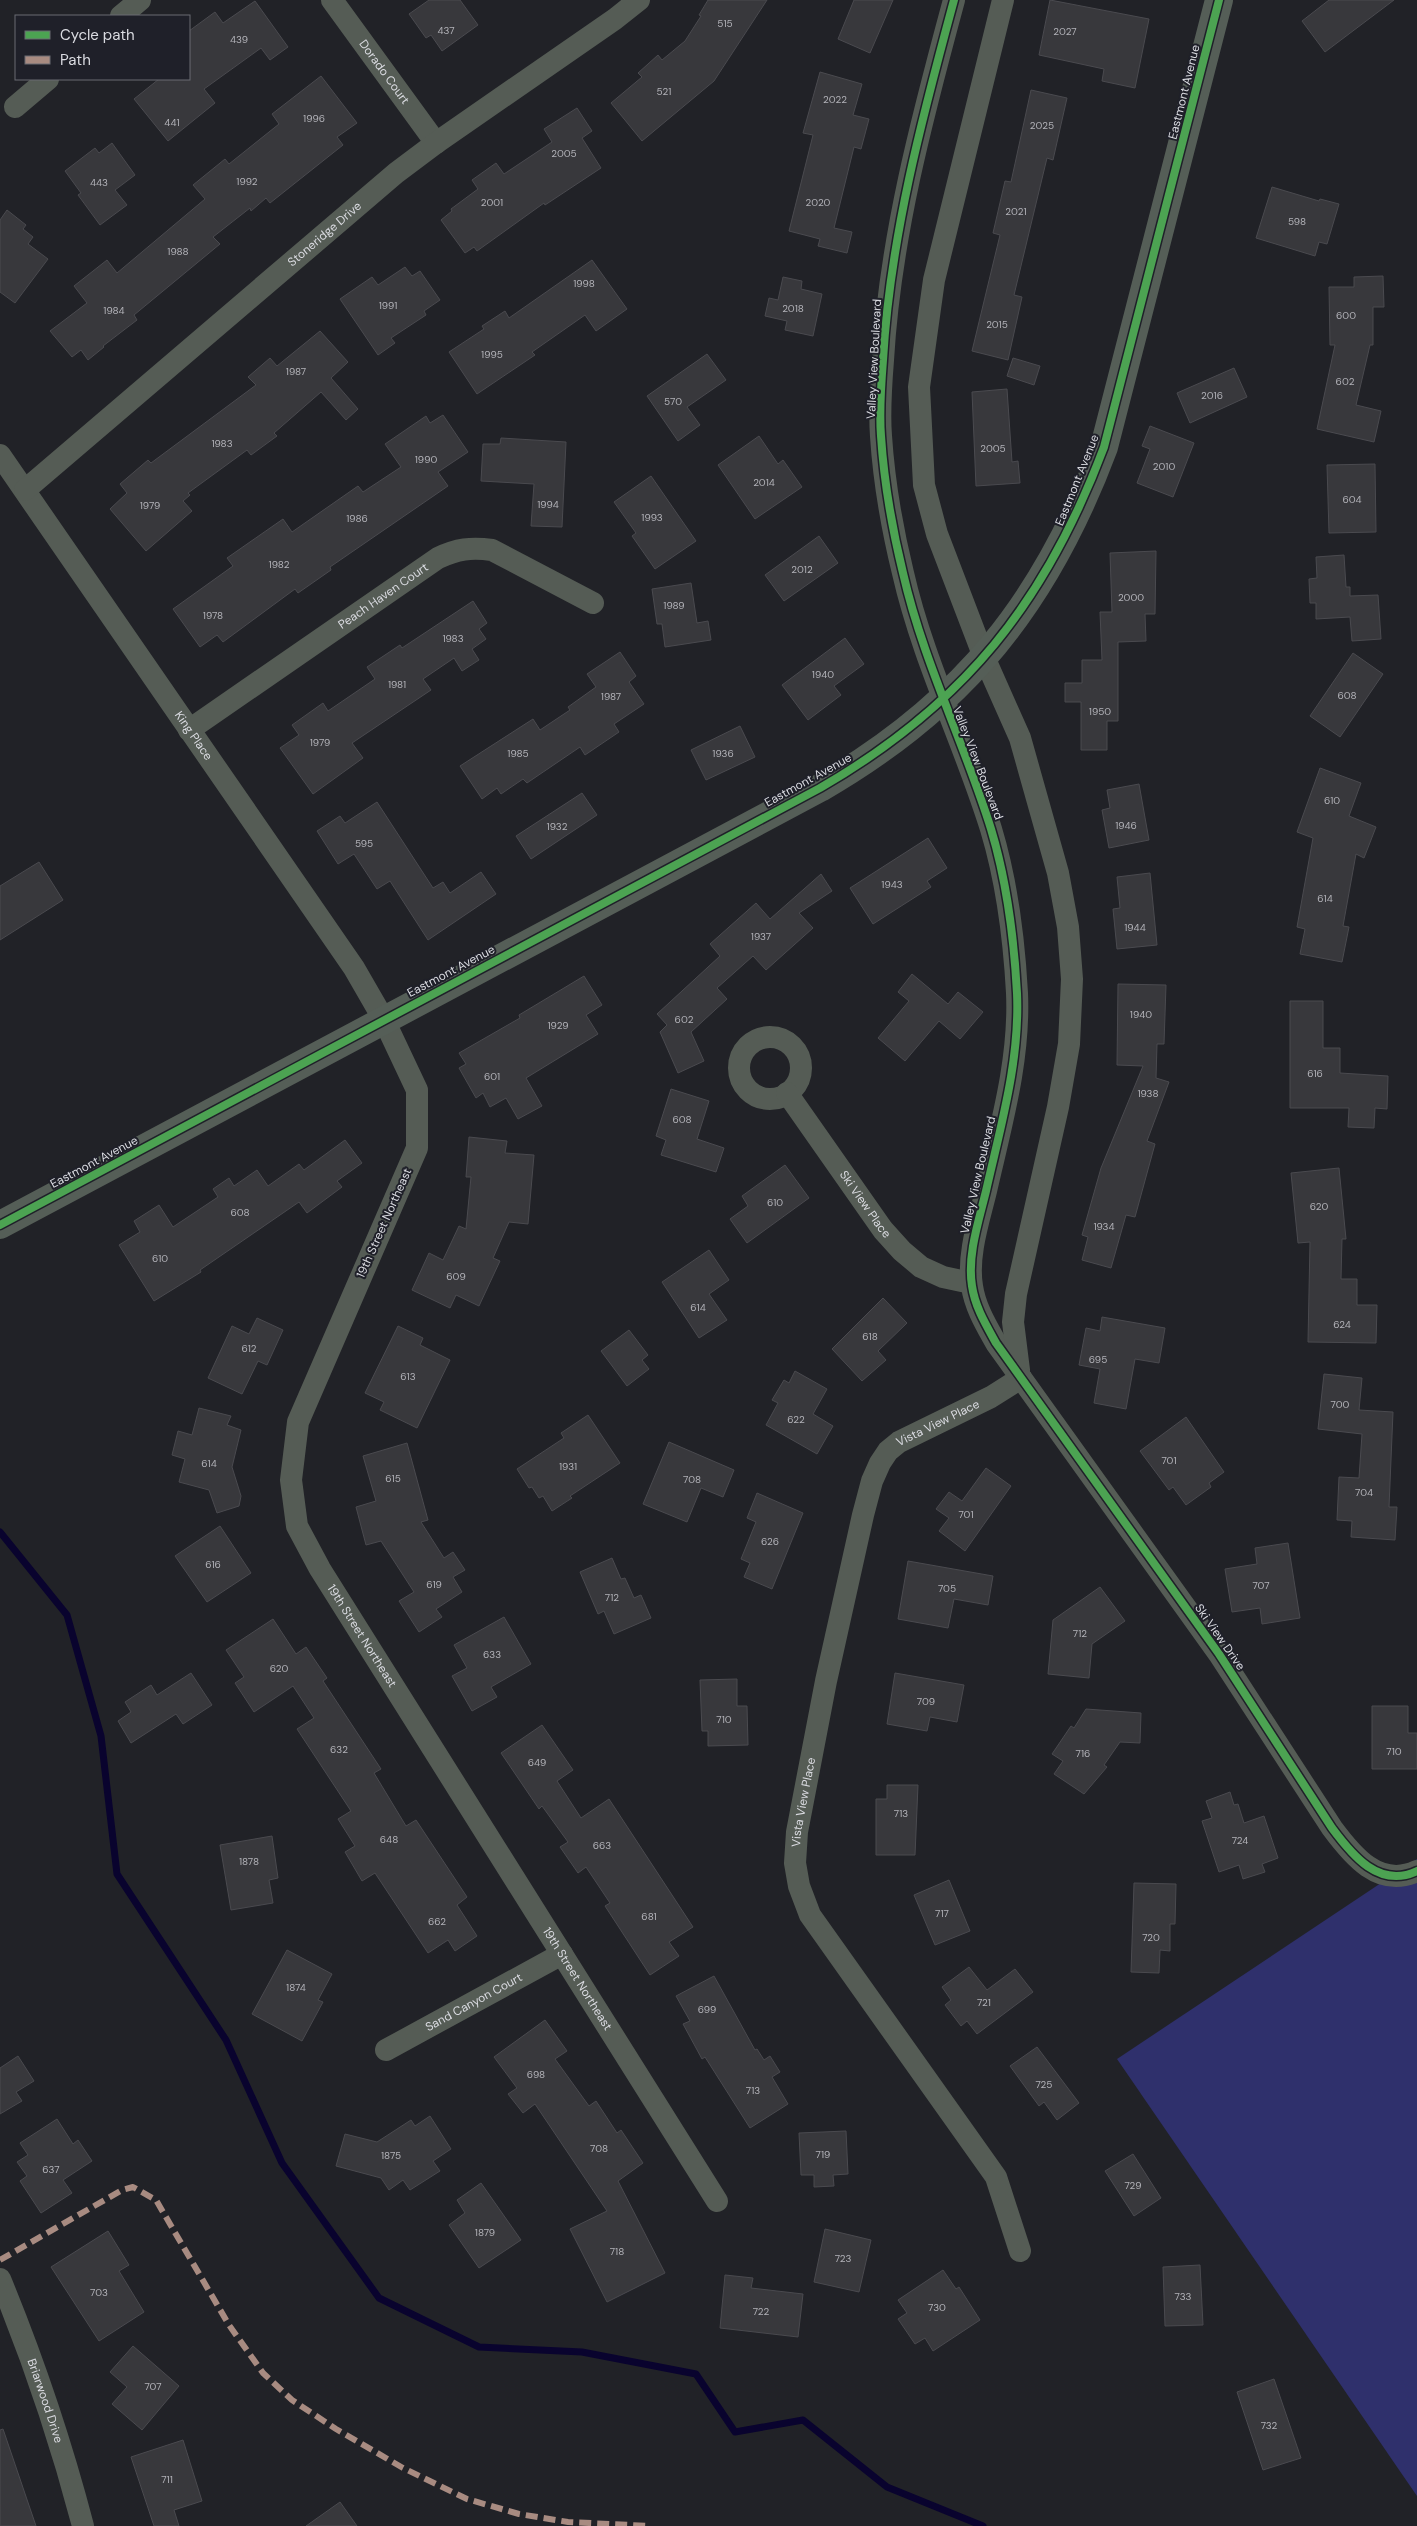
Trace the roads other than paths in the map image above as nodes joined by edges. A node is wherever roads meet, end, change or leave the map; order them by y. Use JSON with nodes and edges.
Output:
{"nodes":[{"id":1,"x":140,"y":0,"type":"edge"},
{"id":2,"x":332,"y":0,"type":"edge"},
{"id":3,"x":639,"y":0,"type":"edge"},
{"id":4,"x":954,"y":0,"type":"edge"},
{"id":5,"x":1002,"y":0,"type":"edge"},
{"id":6,"x":1219,"y":0,"type":"edge"},
{"id":7,"x":122,"y":15,"type":"edge"},
{"id":8,"x":47,"y":80,"type":"edge"},
{"id":9,"x":15,"y":107,"type":"dead end"},
{"id":10,"x":436,"y":143,"type":"junction"},
{"id":11,"x":0,"y":455,"type":"edge"},
{"id":12,"x":25,"y":490,"type":"junction"},
{"id":13,"x":593,"y":602,"type":"dead end"},
{"id":14,"x":984,"y":657,"type":"junction"},
{"id":15,"x":942,"y":700,"type":"junction"},
{"id":16,"x":189,"y":730,"type":"junction"},
{"id":17,"x":384,"y":1020,"type":"junction"},
{"id":18,"x":787,"y":1093,"type":"dead end"},
{"id":19,"x":0,"y":1224,"type":"edge"},
{"id":20,"x":971,"y":1284,"type":"junction"},
{"id":21,"x":1021,"y":1378,"type":"junction"},
{"id":22,"x":1417,"y":1871,"type":"edge"},
{"id":23,"x":562,"y":1954,"type":"junction"},
{"id":24,"x":386,"y":2050,"type":"dead end"},
{"id":25,"x":717,"y":2201,"type":"dead end"},
{"id":26,"x":1020,"y":2251,"type":"dead end"},
{"id":27,"x":0,"y":2279,"type":"edge"},
{"id":28,"x":83,"y":2526,"type":"edge"}],
"edges":[{"from":1,"to":7,"type":"street"},
{"from":2,"to":10,"type":"street","name":"Dorado Court"},
{"from":3,"to":10,"type":"street","name":"Stoneridge Drive"},
{"from":4,"to":15,"type":"street","name":"Valley View Boulevard"},
{"from":5,"to":14,"type":"street"},
{"from":6,"to":14,"type":"main road","name":"Eastmont Avenue"},
{"from":8,"to":9,"type":"street"},
{"from":10,"to":12,"type":"street","name":"Stoneridge Drive"},
{"from":11,"to":12,"type":"street","name":"King Place"},
{"from":12,"to":16,"type":"street","name":"King Place"},
{"from":13,"to":16,"type":"street","name":"Peach Haven Court"},
{"from":14,"to":15,"type":"main road","name":"Eastmont Avenue"},
{"from":14,"to":21,"type":"street"},
{"from":15,"to":17,"type":"main road","name":"Eastmont Avenue"},
{"from":15,"to":20,"type":"street","name":"Valley View Boulevard"},
{"from":16,"to":17,"type":"street","name":"King Place"},
{"from":17,"to":19,"type":"main road","name":"Eastmont Avenue"},
{"from":17,"to":23,"type":"street","name":"19th Street Northeast"},
{"from":18,"to":20,"type":"street","name":"Ski View Place"},
{"from":20,"to":21,"type":"street","name":"Valley View Boulevard"},
{"from":21,"to":22,"type":"street","name":"Ski View Drive"},
{"from":21,"to":26,"type":"street","name":"Vista View Place"},
{"from":23,"to":24,"type":"street","name":"Sand Canyon Court"},
{"from":23,"to":25,"type":"street","name":"19th Street Northeast"},
{"from":27,"to":28,"type":"street","name":"Briarwood Drive"}]}
